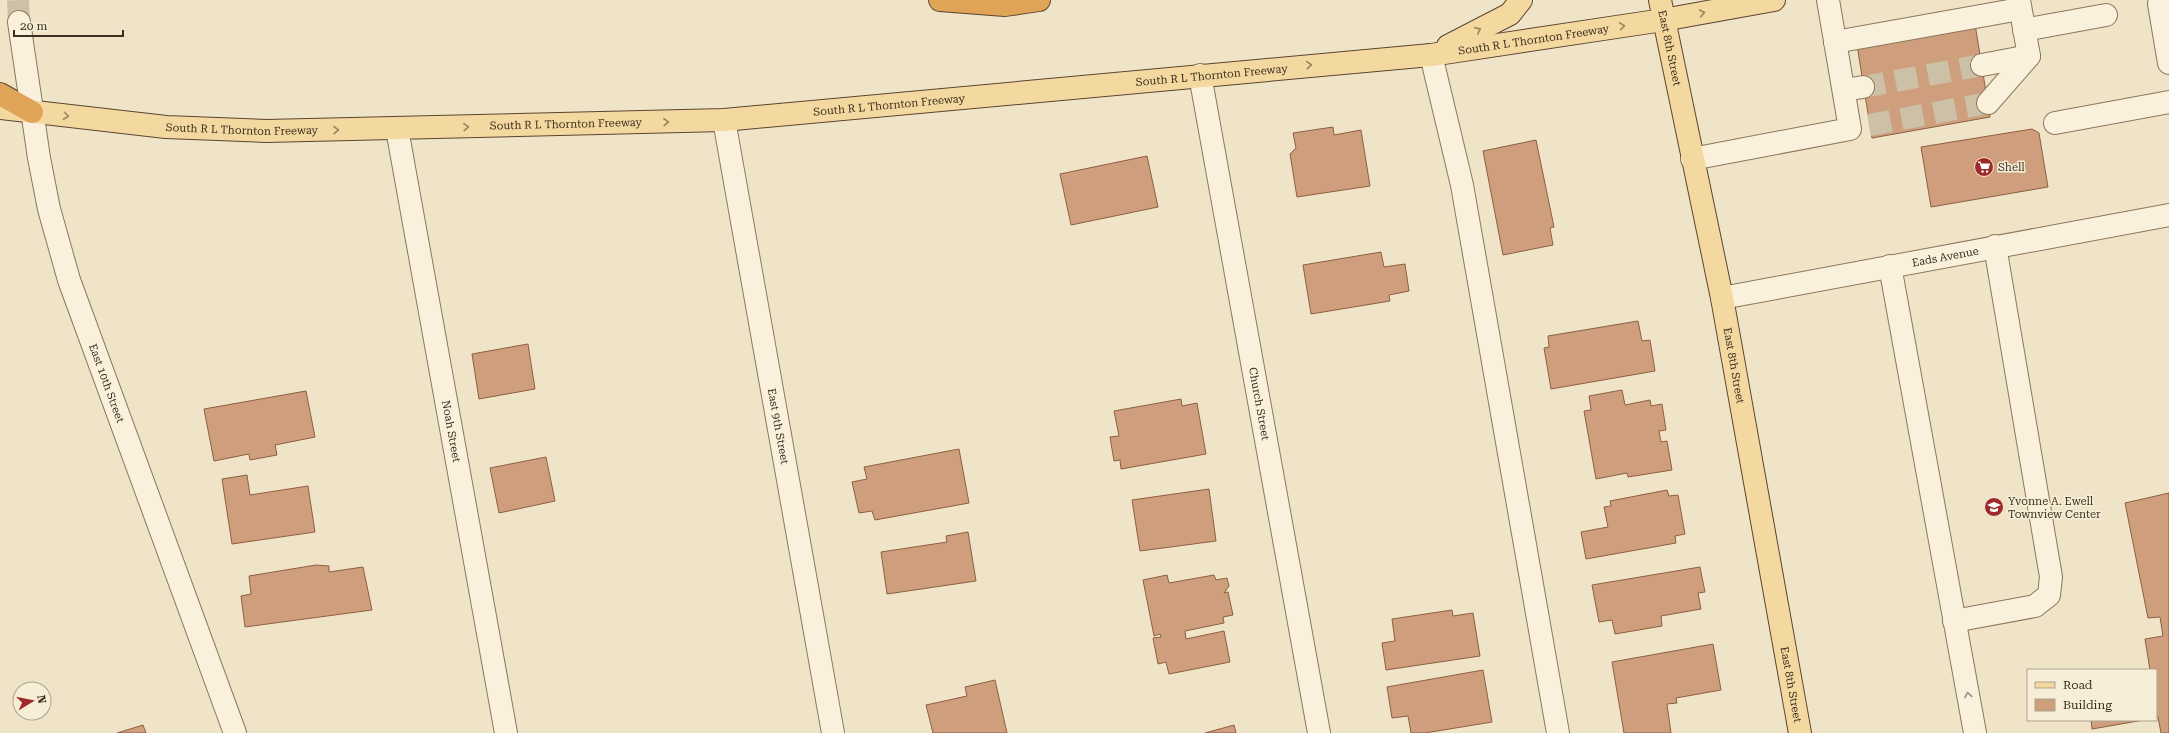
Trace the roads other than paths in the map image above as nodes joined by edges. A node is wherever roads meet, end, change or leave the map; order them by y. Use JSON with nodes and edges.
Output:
{"nodes":[{"id":1,"x":940,"y":0,"type":"edge"},
{"id":2,"x":1039,"y":0,"type":"edge"},
{"id":3,"x":1520,"y":0,"type":"edge"},
{"id":4,"x":1774,"y":0,"type":"edge"},
{"id":5,"x":1828,"y":0,"type":"edge"},
{"id":6,"x":2020,"y":4,"type":"edge"},
{"id":7,"x":2159,"y":4,"type":"dead end"},
{"id":8,"x":1662,"y":10,"type":"edge"},
{"id":9,"x":2106,"y":15,"type":"dead end"},
{"id":10,"x":19,"y":22,"type":"tunnel mouth"},
{"id":11,"x":2024,"y":30,"type":"junction"},
{"id":12,"x":1835,"y":42,"type":"junction"},
{"id":13,"x":1431,"y":55,"type":"junction"},
{"id":14,"x":2029,"y":56,"type":"junction"},
{"id":15,"x":2169,"y":63,"type":"edge"},
{"id":16,"x":1982,"y":65,"type":"tunnel mouth"},
{"id":17,"x":1200,"y":75,"type":"junction"},
{"id":18,"x":0,"y":94,"type":"edge"},
{"id":19,"x":2169,"y":102,"type":"edge"},
{"id":20,"x":1988,"y":103,"type":"tunnel mouth"},
{"id":21,"x":0,"y":108,"type":"edge"},
{"id":22,"x":32,"y":112,"type":"junction"},
{"id":23,"x":724,"y":120,"type":"junction"},
{"id":24,"x":2055,"y":123,"type":"dead end"},
{"id":25,"x":397,"y":129,"type":"junction"},
{"id":26,"x":1692,"y":159,"type":"junction"},
{"id":27,"x":2169,"y":215,"type":"edge"},
{"id":28,"x":1995,"y":246,"type":"junction"},
{"id":29,"x":1890,"y":266,"type":"junction"},
{"id":30,"x":1722,"y":298,"type":"junction"},
{"id":31,"x":1954,"y":621,"type":"junction"},
{"id":32,"x":235,"y":733,"type":"edge"},
{"id":33,"x":506,"y":733,"type":"edge"},
{"id":34,"x":833,"y":733,"type":"edge"},
{"id":35,"x":1319,"y":733,"type":"edge"},
{"id":36,"x":1558,"y":733,"type":"edge"},
{"id":37,"x":1800,"y":733,"type":"edge"},
{"id":38,"x":1975,"y":733,"type":"edge"}],
"edges":[{"from":1,"to":2,"type":"highway"},
{"from":13,"to":3,"type":"main road","one_way":true},
{"from":8,"to":4,"type":"main road","name":"South R L Thornton Freeway","one_way":true},
{"from":5,"to":12,"type":"street"},
{"from":6,"to":11,"type":"street"},
{"from":6,"to":12,"type":"street"},
{"from":7,"to":15,"type":"street"},
{"from":13,"to":8,"type":"main road","name":"South R L Thornton Freeway","one_way":true},
{"from":8,"to":26,"type":"main road","name":"East 8th Street"},
{"from":9,"to":11,"type":"street"},
{"from":10,"to":22,"type":"street","name":"East 10th Street"},
{"from":11,"to":14,"type":"street"},
{"from":12,"to":26,"type":"street"},
{"from":17,"to":13,"type":"main road","name":"South R L Thornton Freeway","one_way":true},
{"from":13,"to":36,"type":"street"},
{"from":14,"to":16,"type":"street"},
{"from":14,"to":20,"type":"street"},
{"from":17,"to":23,"type":"main road","name":"South R L Thornton Freeway"},
{"from":17,"to":35,"type":"street","name":"Church Street"},
{"from":18,"to":22,"type":"highway"},
{"from":19,"to":24,"type":"street"},
{"from":21,"to":22,"type":"main road","name":"South R L Thornton Freeway"},
{"from":22,"to":25,"type":"main road","name":"South R L Thornton Freeway","one_way":true},
{"from":22,"to":32,"type":"street","name":"East 10th Street"},
{"from":25,"to":23,"type":"main road","name":"South R L Thornton Freeway","one_way":true},
{"from":23,"to":34,"type":"street","name":"East 9th Street"},
{"from":25,"to":33,"type":"street","name":"Noah Street"},
{"from":26,"to":30,"type":"main road","name":"East 8th Street"},
{"from":27,"to":28,"type":"street","name":"Eads Avenue"},
{"from":28,"to":29,"type":"street","name":"Eads Avenue"},
{"from":28,"to":31,"type":"street"},
{"from":29,"to":30,"type":"street","name":"Eads Avenue"},
{"from":29,"to":31,"type":"street"},
{"from":30,"to":37,"type":"main road","name":"East 8th Street"},
{"from":38,"to":31,"type":"street","one_way":true}]}
